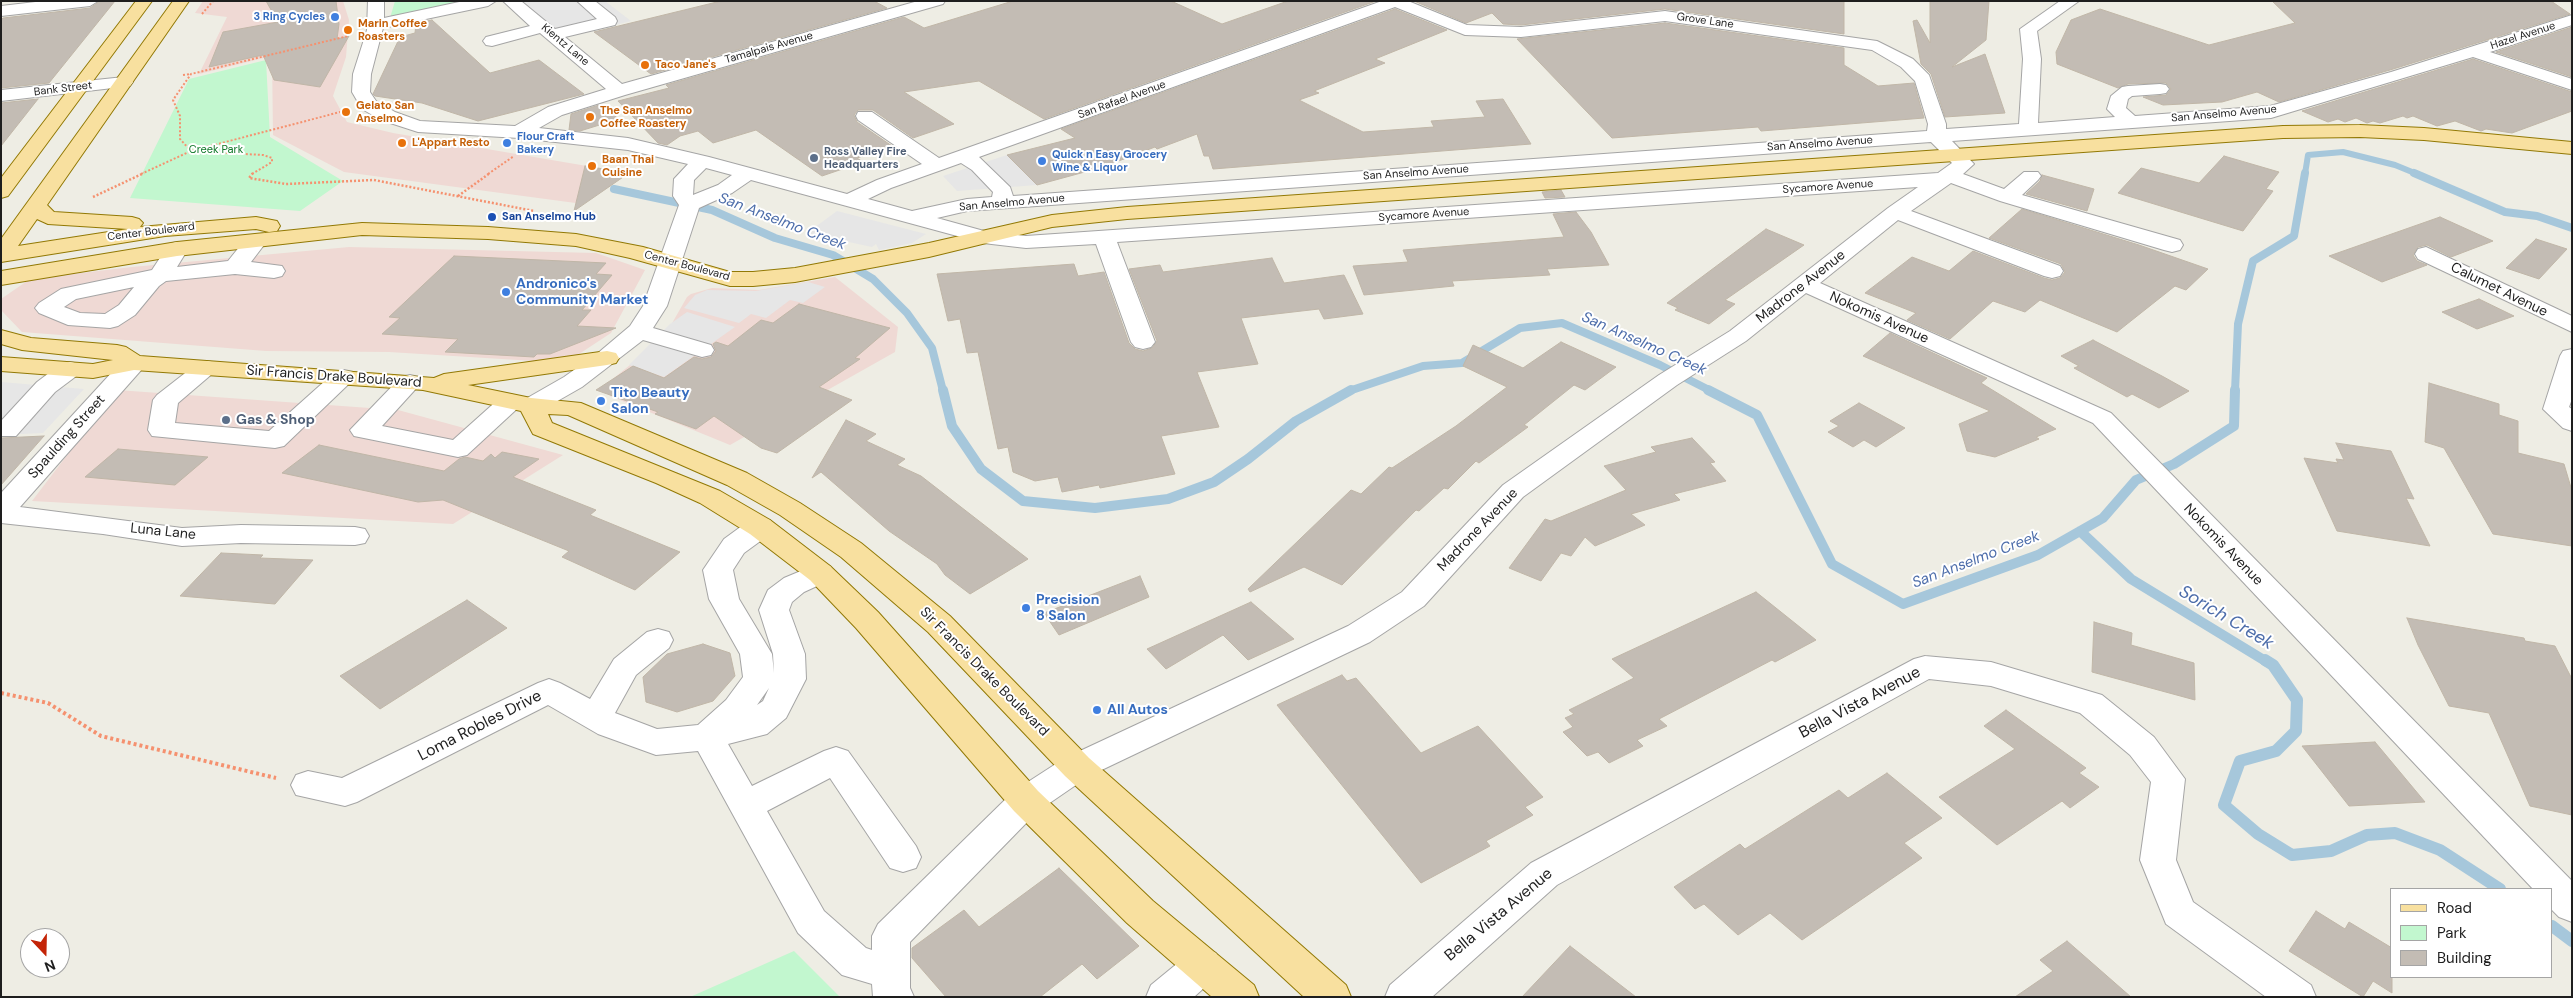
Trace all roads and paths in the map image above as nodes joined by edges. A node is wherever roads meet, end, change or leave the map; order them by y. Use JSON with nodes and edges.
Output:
{"nodes":[{"id":1,"x":90,"y":1,"type":"edge"},
{"id":2,"x":144,"y":1,"type":"edge"},
{"id":3,"x":180,"y":1,"type":"edge"},
{"id":4,"x":376,"y":1,"type":"edge"},
{"id":5,"x":488,"y":1,"type":"edge"},
{"id":6,"x":585,"y":1,"type":"edge"},
{"id":7,"x":937,"y":1,"type":"edge"},
{"id":8,"x":2071,"y":1,"type":"edge"},
{"id":9,"x":1397,"y":2,"type":"edge"},
{"id":10,"x":514,"y":9,"type":"edge"},
{"id":11,"x":1,"y":11,"type":"edge"},
{"id":12,"x":2572,"y":20,"type":"edge"},
{"id":13,"x":375,"y":27,"type":"junction"},
{"id":14,"x":549,"y":31,"type":"junction"},
{"id":15,"x":492,"y":41,"type":"dead end"},
{"id":16,"x":2474,"y":52,"type":"junction"},
{"id":17,"x":191,"y":74,"type":"junction"},
{"id":18,"x":183,"y":75,"type":"dead end"},
{"id":19,"x":124,"y":82,"type":"junction"},
{"id":20,"x":2572,"y":85,"type":"edge"},
{"id":21,"x":80,"y":87,"type":"junction"},
{"id":22,"x":2160,"y":89,"type":"dead end"},
{"id":23,"x":618,"y":91,"type":"junction"},
{"id":24,"x":1,"y":96,"type":"edge"},
{"id":25,"x":369,"y":105,"type":"junction"},
{"id":26,"x":864,"y":116,"type":"dead end"},
{"id":27,"x":2131,"y":122,"type":"junction"},
{"id":28,"x":2028,"y":129,"type":"junction"},
{"id":29,"x":519,"y":132,"type":"junction"},
{"id":30,"x":545,"y":134,"type":"junction"},
{"id":31,"x":1936,"y":136,"type":"junction"},
{"id":32,"x":2572,"y":148,"type":"edge"},
{"id":33,"x":191,"y":151,"type":"junction"},
{"id":34,"x":1954,"y":154,"type":"junction"},
{"id":35,"x":964,"y":156,"type":"junction"},
{"id":36,"x":702,"y":161,"type":"junction"},
{"id":37,"x":937,"y":166,"type":"junction"},
{"id":38,"x":748,"y":174,"type":"junction"},
{"id":39,"x":2031,"y":176,"type":"dead end"},
{"id":40,"x":1946,"y":177,"type":"junction"},
{"id":41,"x":1,"y":192,"type":"edge"},
{"id":42,"x":687,"y":195,"type":"junction"},
{"id":43,"x":458,"y":196,"type":"junction"},
{"id":44,"x":2007,"y":197,"type":"junction"},
{"id":45,"x":848,"y":201,"type":"junction"},
{"id":46,"x":1002,"y":202,"type":"junction"},
{"id":47,"x":43,"y":212,"type":"junction"},
{"id":48,"x":536,"y":212,"type":"dead end"},
{"id":49,"x":1895,"y":212,"type":"junction"},
{"id":50,"x":908,"y":218,"type":"junction"},
{"id":51,"x":196,"y":226,"type":"junction"},
{"id":52,"x":302,"y":234,"type":"junction"},
{"id":53,"x":1104,"y":236,"type":"junction"},
{"id":54,"x":983,"y":237,"type":"junction"},
{"id":55,"x":256,"y":241,"type":"junction"},
{"id":56,"x":2172,"y":245,"type":"dead end"},
{"id":57,"x":177,"y":249,"type":"junction"},
{"id":58,"x":2426,"y":254,"type":"dead end"},
{"id":59,"x":1,"y":255,"type":"edge"},
{"id":60,"x":671,"y":264,"type":"junction"},
{"id":61,"x":235,"y":267,"type":"junction"},
{"id":62,"x":2052,"y":271,"type":"dead end"},
{"id":63,"x":274,"y":272,"type":"dead end"},
{"id":64,"x":1,"y":278,"type":"edge"},
{"id":65,"x":1804,"y":284,"type":"junction"},
{"id":66,"x":2572,"y":325,"type":"edge"},
{"id":67,"x":639,"y":331,"type":"junction"},
{"id":68,"x":1,"y":337,"type":"edge"},
{"id":69,"x":1143,"y":342,"type":"dead end"},
{"id":70,"x":702,"y":350,"type":"dead end"},
{"id":71,"x":2572,"y":356,"type":"edge"},
{"id":72,"x":607,"y":358,"type":"junction"},
{"id":73,"x":134,"y":363,"type":"junction"},
{"id":74,"x":1,"y":364,"type":"edge"},
{"id":75,"x":207,"y":368,"type":"junction"},
{"id":76,"x":70,"y":369,"type":"junction"},
{"id":77,"x":344,"y":377,"type":"junction"},
{"id":78,"x":416,"y":383,"type":"junction"},
{"id":79,"x":520,"y":404,"type":"junction"},
{"id":80,"x":2572,"y":423,"type":"edge"},
{"id":81,"x":6,"y":430,"type":"dead end"},
{"id":82,"x":1,"y":513,"type":"edge"},
{"id":83,"x":760,"y":527,"type":"junction"},
{"id":84,"x":355,"y":536,"type":"dead end"},
{"id":85,"x":820,"y":573,"type":"junction"},
{"id":86,"x":658,"y":640,"type":"dead end"},
{"id":87,"x":1,"y":693,"type":"edge"},
{"id":88,"x":597,"y":716,"type":"junction"},
{"id":89,"x":707,"y":737,"type":"junction"},
{"id":90,"x":1077,"y":767,"type":"junction"},
{"id":91,"x":308,"y":786,"type":"joint"},
{"id":92,"x":1026,"y":801,"type":"junction"},
{"id":93,"x":745,"y":806,"type":"junction"},
{"id":94,"x":903,"y":857,"type":"dead end"},
{"id":95,"x":2572,"y":906,"type":"edge"},
{"id":96,"x":1203,"y":965,"type":"junction"},
{"id":97,"x":892,"y":984,"type":"edge"},
{"id":98,"x":1165,"y":997,"type":"edge"},
{"id":99,"x":1240,"y":997,"type":"edge"},
{"id":100,"x":1332,"y":997,"type":"edge"},
{"id":101,"x":1404,"y":997,"type":"edge"},
{"id":102,"x":2296,"y":997,"type":"edge"}],
"edges":[{"from":1,"to":11,"type":"street"},
{"from":2,"to":21,"type":"main road"},
{"from":3,"to":19,"type":"main road"},
{"from":4,"to":13,"type":"street"},
{"from":5,"to":13,"type":"street"},
{"from":6,"to":14,"type":"street"},
{"from":7,"to":23,"type":"street","name":"Tamalpais Avenue"},
{"from":8,"to":28,"type":"street"},
{"from":9,"to":31,"type":"street","name":"Grove Lane"},
{"from":9,"to":35,"type":"street","name":"San Rafael Avenue"},
{"from":10,"to":14,"type":"street","name":"Kientz Lane"},
{"from":12,"to":16,"type":"street","name":"Hazel Avenue"},
{"from":13,"to":17,"type":"path"},
{"from":13,"to":25,"type":"street"},
{"from":14,"to":15,"type":"street"},
{"from":14,"to":23,"type":"street","name":"Kientz Lane"},
{"from":16,"to":20,"type":"street"},
{"from":16,"to":27,"type":"street","name":"San Anselmo Avenue"},
{"from":17,"to":18,"type":"path"},
{"from":17,"to":33,"type":"path"},
{"from":19,"to":21,"type":"street","name":"Bank Street"},
{"from":19,"to":47,"type":"main road"},
{"from":21,"to":24,"type":"street","name":"Bank Street"},
{"from":21,"to":41,"type":"main road"},
{"from":22,"to":27,"type":"street"},
{"from":23,"to":29,"type":"street","name":"Tamalpais Avenue"},
{"from":25,"to":29,"type":"street","name":"San Anselmo Avenue"},
{"from":25,"to":33,"type":"path"},
{"from":26,"to":37,"type":"street"},
{"from":27,"to":28,"type":"street","name":"San Anselmo Avenue"},
{"from":28,"to":31,"type":"street","name":"San Anselmo Avenue"},
{"from":29,"to":30,"type":"street","name":"San Anselmo Avenue"},
{"from":30,"to":36,"type":"street","name":"San Anselmo Avenue"},
{"from":30,"to":43,"type":"path"},
{"from":31,"to":34,"type":"street"},
{"from":31,"to":46,"type":"street","name":"San Anselmo Avenue"},
{"from":32,"to":34,"type":"main road","name":"Center Boulevard"},
{"from":33,"to":43,"type":"path"},
{"from":33,"to":47,"type":"path"},
{"from":34,"to":40,"type":"street","name":"Madrone Avenue"},
{"from":34,"to":54,"type":"main road","name":"Center Boulevard"},
{"from":35,"to":37,"type":"street","name":"San Rafael Avenue"},
{"from":35,"to":46,"type":"street"},
{"from":36,"to":38,"type":"street","name":"San Anselmo Avenue"},
{"from":36,"to":42,"type":"street"},
{"from":37,"to":45,"type":"street","name":"San Rafael Avenue"},
{"from":38,"to":42,"type":"street"},
{"from":38,"to":45,"type":"street","name":"San Anselmo Avenue"},
{"from":39,"to":44,"type":"street"},
{"from":40,"to":44,"type":"street"},
{"from":40,"to":49,"type":"street","name":"Madrone Avenue"},
{"from":40,"to":53,"type":"street","name":"Sycamore Avenue"},
{"from":42,"to":60,"type":"street"},
{"from":43,"to":48,"type":"path"},
{"from":44,"to":56,"type":"street"},
{"from":45,"to":50,"type":"street","name":"San Anselmo Avenue"},
{"from":46,"to":50,"type":"street","name":"San Anselmo Avenue"},
{"from":47,"to":51,"type":"main road"},
{"from":47,"to":59,"type":"main road"},
{"from":49,"to":62,"type":"street"},
{"from":49,"to":65,"type":"street","name":"Madrone Avenue"},
{"from":50,"to":54,"type":"street","name":"Sycamore Avenue"},
{"from":51,"to":52,"type":"main road","name":"Center Boulevard"},
{"from":51,"to":59,"type":"main road","name":"Center Boulevard"},
{"from":52,"to":55,"type":"main road","name":"Center Boulevard"},
{"from":52,"to":60,"type":"main road","name":"Center Boulevard"},
{"from":53,"to":54,"type":"street","name":"Sycamore Avenue"},
{"from":53,"to":69,"type":"street"},
{"from":54,"to":60,"type":"main road","name":"Center Boulevard"},
{"from":55,"to":57,"type":"main road","name":"Center Boulevard"},
{"from":55,"to":61,"type":"street"},
{"from":57,"to":61,"type":"street"},
{"from":57,"to":64,"type":"main road","name":"Center Boulevard"},
{"from":58,"to":66,"type":"street","name":"Calumet Avenue"},
{"from":60,"to":67,"type":"street"},
{"from":61,"to":63,"type":"street"},
{"from":65,"to":90,"type":"street","name":"Madrone Avenue"},
{"from":65,"to":95,"type":"street","name":"Nokomis Avenue"},
{"from":67,"to":70,"type":"street"},
{"from":67,"to":72,"type":"street"},
{"from":68,"to":73,"type":"main road","name":"Sir Francis Drake Boulevard"},
{"from":71,"to":80,"type":"street"},
{"from":72,"to":78,"type":"main road"},
{"from":72,"to":79,"type":"street"},
{"from":73,"to":75,"type":"main road","name":"Sir Francis Drake Boulevard"},
{"from":73,"to":76,"type":"main road","name":"Sir Francis Drake Boulevard"},
{"from":73,"to":82,"type":"street","name":"Spaulding Street"},
{"from":74,"to":76,"type":"main road","name":"Sir Francis Drake Boulevard"},
{"from":75,"to":77,"type":"main road","name":"Sir Francis Drake Boulevard"},
{"from":75,"to":77,"type":"street"},
{"from":76,"to":81,"type":"street"},
{"from":77,"to":78,"type":"main road","name":"Sir Francis Drake Boulevard"},
{"from":78,"to":79,"type":"main road","name":"Sir Francis Drake Boulevard"},
{"from":78,"to":79,"type":"street"},
{"from":79,"to":83,"type":"main road"},
{"from":79,"to":90,"type":"main road","name":"Sir Francis Drake Boulevard"},
{"from":82,"to":84,"type":"street","name":"Luna Lane"},
{"from":83,"to":85,"type":"main road"},
{"from":83,"to":89,"type":"street"},
{"from":85,"to":89,"type":"street","name":"Loma Robles Drive"},
{"from":85,"to":92,"type":"main road"},
{"from":86,"to":88,"type":"street"},
{"from":87,"to":91,"type":"path"},
{"from":88,"to":89,"type":"street","name":"Loma Robles Drive"},
{"from":88,"to":91,"type":"street","name":"Loma Robles Drive"},
{"from":89,"to":93,"type":"street"},
{"from":90,"to":92,"type":"street","name":"Madrone Avenue"},
{"from":90,"to":100,"type":"main road","name":"Sir Francis Drake Boulevard"},
{"from":92,"to":96,"type":"main road"},
{"from":92,"to":97,"type":"street","name":"Madrone Avenue"},
{"from":93,"to":94,"type":"street"},
{"from":93,"to":97,"type":"street"},
{"from":96,"to":98,"type":"street"},
{"from":96,"to":99,"type":"main road"},
{"from":101,"to":102,"type":"street","name":"Bella Vista Avenue"}]}
